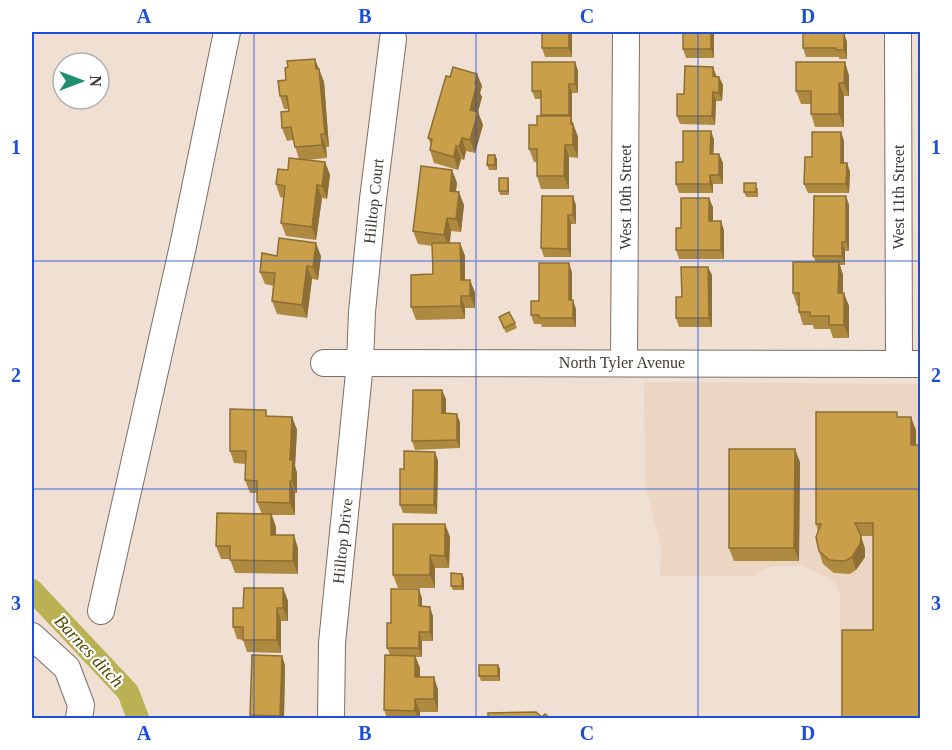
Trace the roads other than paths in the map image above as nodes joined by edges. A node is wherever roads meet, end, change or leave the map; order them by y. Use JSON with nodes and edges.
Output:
{"nodes":[{"id":1,"x":227,"y":32,"type":"edge"},
{"id":2,"x":626,"y":32,"type":"edge"},
{"id":3,"x":898,"y":32,"type":"edge"},
{"id":4,"x":393,"y":39,"type":"dead end"},
{"id":5,"x":624,"y":362,"type":"junction"},
{"id":6,"x":324,"y":363,"type":"dead end"},
{"id":7,"x":360,"y":363,"type":"junction"},
{"id":8,"x":910,"y":364,"type":"edge"},
{"id":9,"x":101,"y":611,"type":"dead end"},
{"id":10,"x":32,"y":636,"type":"edge"},
{"id":11,"x":79,"y":718,"type":"edge"},
{"id":12,"x":331,"y":718,"type":"edge"}],
"edges":[{"from":1,"to":9,"type":"street"},
{"from":2,"to":5,"type":"street","name":"West 10th Street"},
{"from":3,"to":8,"type":"street","name":"West 11th Street"},
{"from":4,"to":7,"type":"street","name":"Hilltop Court"},
{"from":5,"to":7,"type":"street","name":"North Tyler Avenue"},
{"from":5,"to":8,"type":"street","name":"North Tyler Avenue"},
{"from":6,"to":7,"type":"street","name":"North Tyler Avenue"},
{"from":7,"to":12,"type":"street","name":"Hilltop Drive"},
{"from":10,"to":11,"type":"street"}]}
